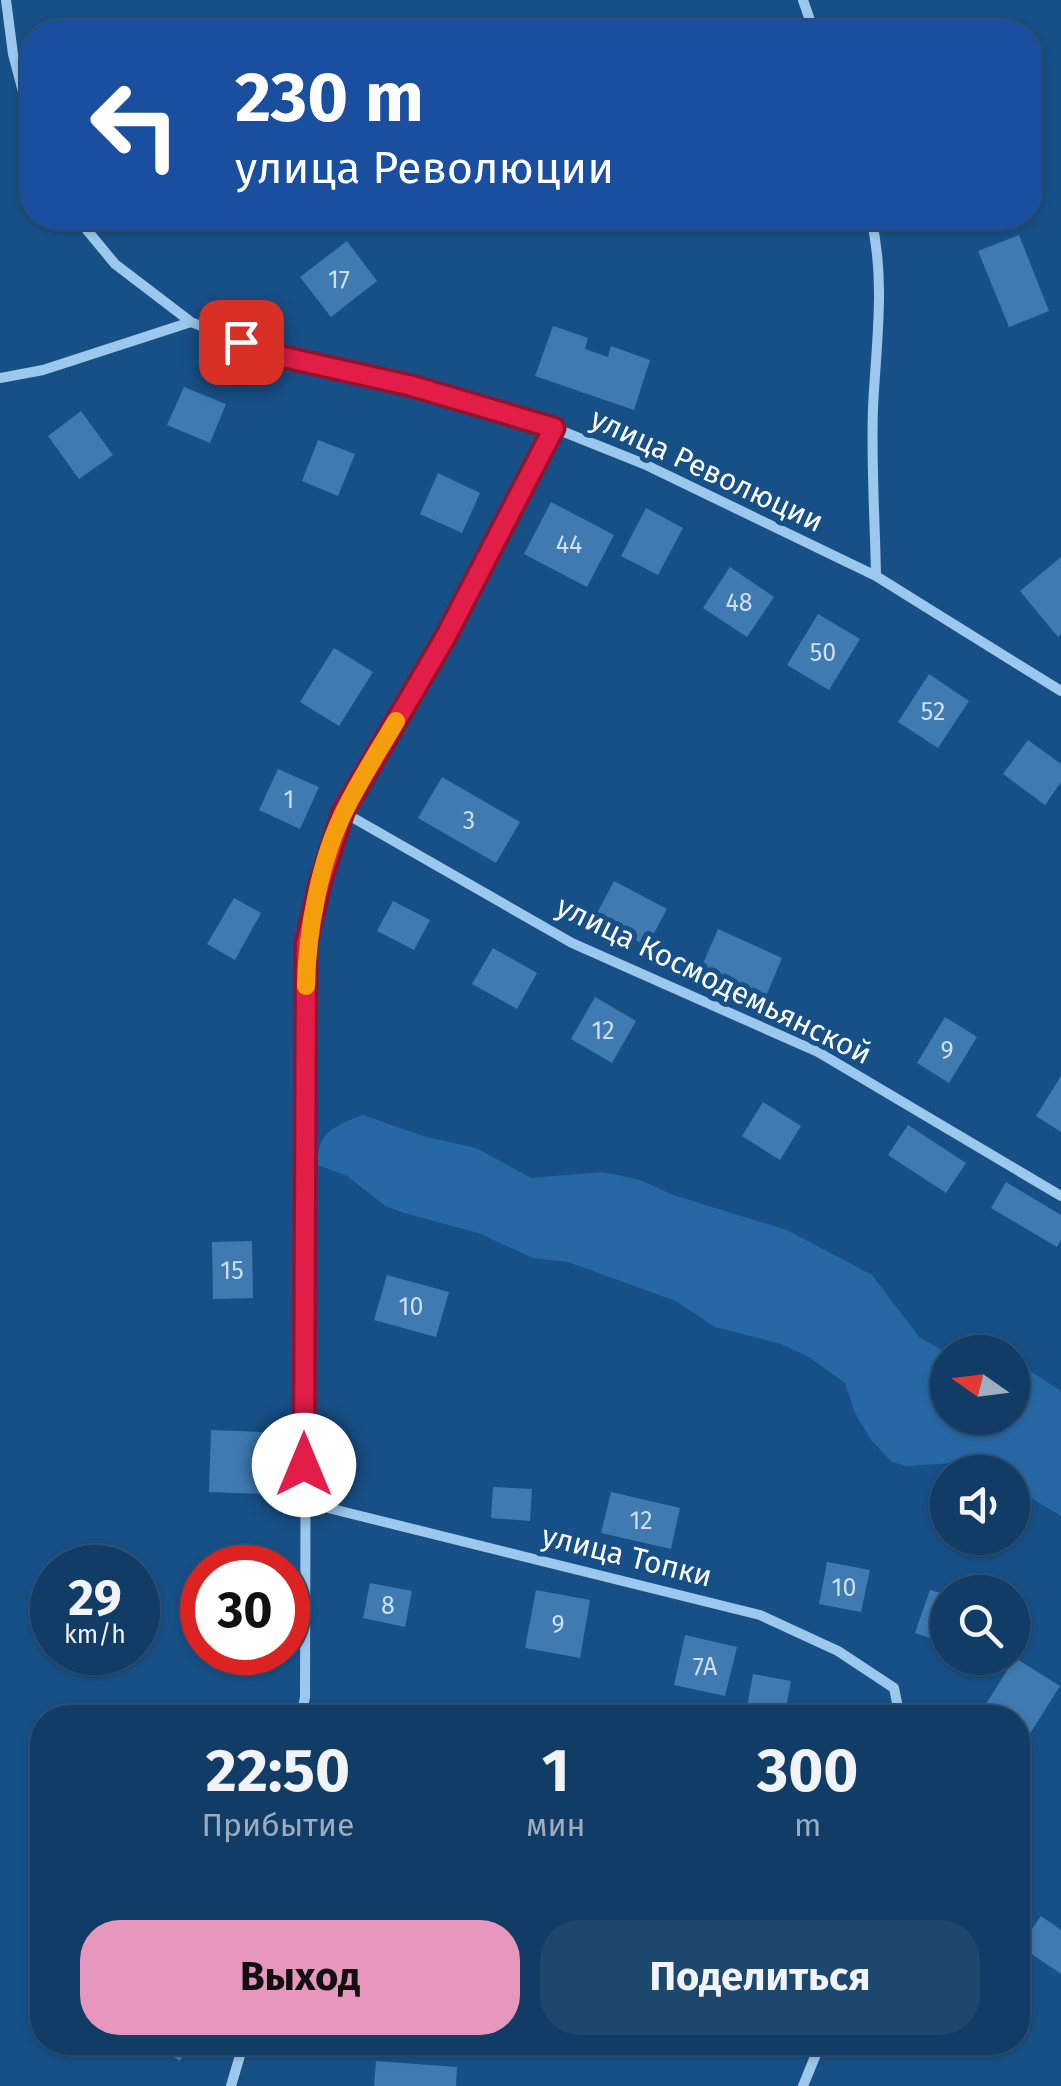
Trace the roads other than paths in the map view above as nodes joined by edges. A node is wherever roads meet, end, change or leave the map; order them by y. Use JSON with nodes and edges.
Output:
{"nodes":[{"id":1,"x":6,"y":0,"type":"edge"},
{"id":2,"x":20,"y":81,"type":"edge"},
{"id":3,"x":87,"y":230,"type":"edge"},
{"id":4,"x":873,"y":230,"type":"edge"},
{"id":5,"x":191,"y":322,"type":"junction"},
{"id":6,"x":0,"y":378,"type":"edge"},
{"id":7,"x":554,"y":428,"type":"junction"},
{"id":8,"x":876,"y":576,"type":"junction"},
{"id":9,"x":1061,"y":691,"type":"edge"},
{"id":10,"x":343,"y":812,"type":"junction"},
{"id":11,"x":1061,"y":1196,"type":"edge"},
{"id":12,"x":304,"y":1502,"type":"junction"},
{"id":13,"x":303,"y":1705,"type":"edge"},
{"id":14,"x":897,"y":1705,"type":"edge"},
{"id":15,"x":240,"y":2055,"type":"edge"},
{"id":16,"x":816,"y":2055,"type":"edge"},
{"id":17,"x":231,"y":2086,"type":"edge"},
{"id":18,"x":803,"y":2086,"type":"edge"}],
"edges":[{"from":1,"to":2,"type":"street"},
{"from":3,"to":5,"type":"street","name":"улица Революции"},
{"from":4,"to":8,"type":"street"},
{"from":5,"to":6,"type":"street"},
{"from":5,"to":7,"type":"street","name":"улица Революции"},
{"from":7,"to":8,"type":"street","name":"улица Революции"},
{"from":7,"to":10,"type":"street"},
{"from":8,"to":9,"type":"street","name":"улица Революции"},
{"from":10,"to":11,"type":"street","name":"улица Космодемьянской"},
{"from":10,"to":12,"type":"street"},
{"from":12,"to":13,"type":"street"},
{"from":12,"to":14,"type":"street","name":"улица Топки"},
{"from":15,"to":17,"type":"street"},
{"from":16,"to":18,"type":"street"}]}
